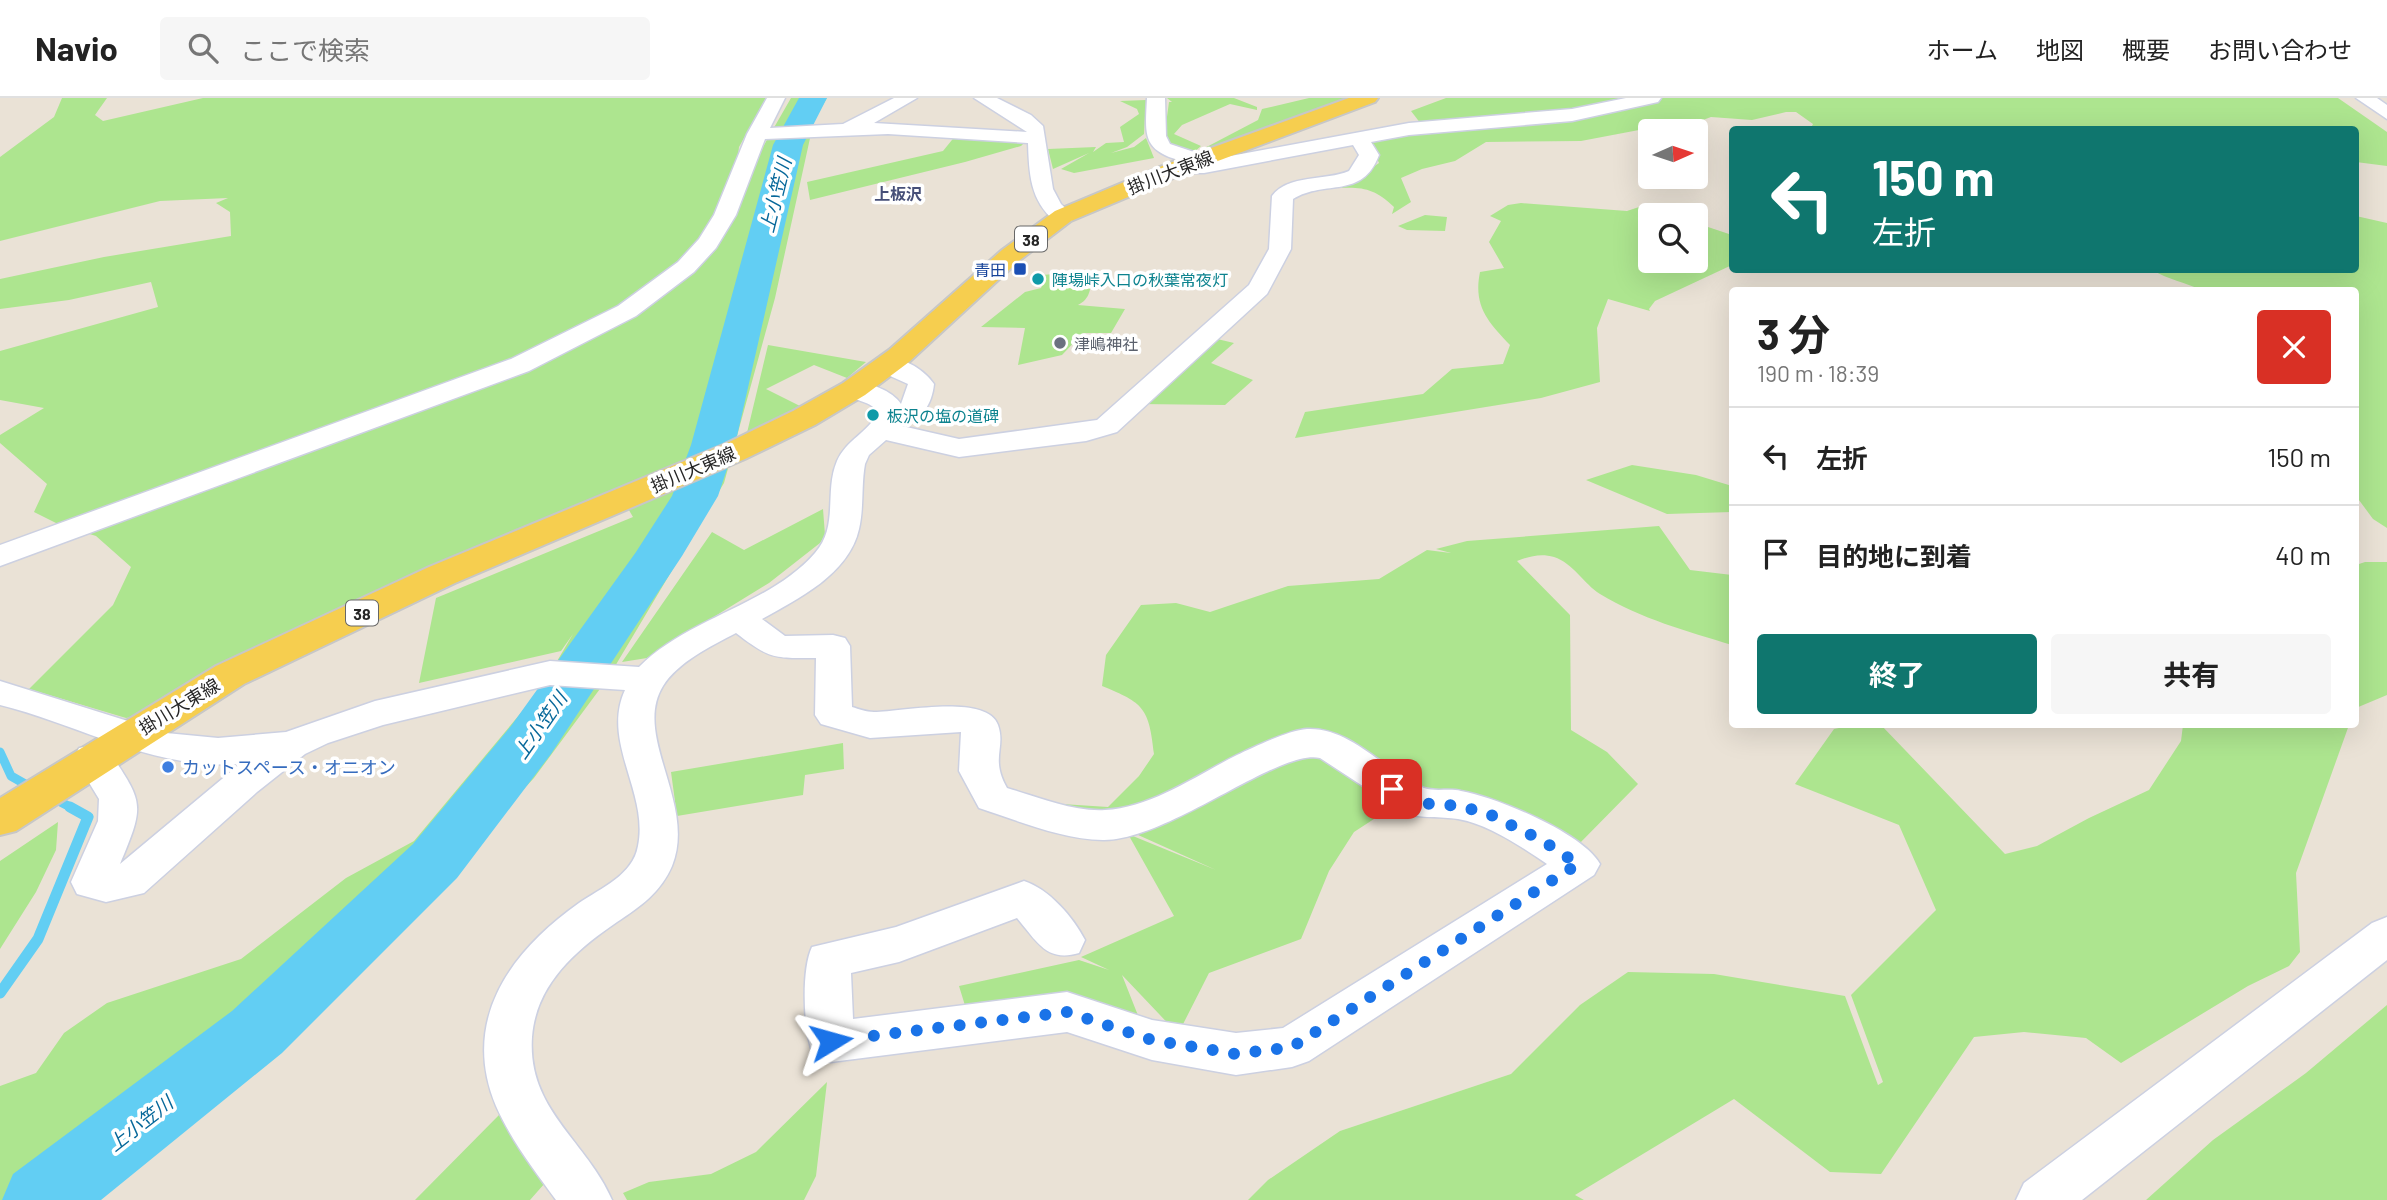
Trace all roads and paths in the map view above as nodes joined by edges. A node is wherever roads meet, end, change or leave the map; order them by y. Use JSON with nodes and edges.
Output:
{"nodes":[{"id":1,"x":776,"y":98,"type":"edge"},
{"id":2,"x":908,"y":98,"type":"edge"},
{"id":3,"x":984,"y":98,"type":"edge"},
{"id":4,"x":1156,"y":98,"type":"edge"},
{"id":5,"x":1368,"y":98,"type":"edge"},
{"id":6,"x":1652,"y":98,"type":"edge"},
{"id":7,"x":2365,"y":98,"type":"edge"},
{"id":8,"x":2376,"y":98,"type":"edge"},
{"id":9,"x":2387,"y":105,"type":"edge"},
{"id":10,"x":2387,"y":113,"type":"edge"},
{"id":11,"x":1318,"y":118,"type":"junction"},
{"id":12,"x":848,"y":130,"type":"junction"},
{"id":13,"x":770,"y":134,"type":"junction"},
{"id":14,"x":1037,"y":138,"type":"junction"},
{"id":15,"x":1356,"y":141,"type":"junction"},
{"id":16,"x":1199,"y":160,"type":"junction"},
{"id":17,"x":1175,"y":169,"type":"junction"},
{"id":18,"x":1063,"y":216,"type":"junction"},
{"id":19,"x":888,"y":365,"type":"junction"},
{"id":20,"x":854,"y":389,"type":"junction"},
{"id":21,"x":884,"y":426,"type":"junction"},
{"id":22,"x":4,"y":560,"type":"edge"},
{"id":23,"x":739,"y":619,"type":"junction"},
{"id":24,"x":649,"y":680,"type":"junction"},
{"id":25,"x":0,"y":693,"type":"edge"},
{"id":26,"x":130,"y":735,"type":"junction"},
{"id":27,"x":292,"y":745,"type":"junction"},
{"id":28,"x":86,"y":762,"type":"junction"},
{"id":29,"x":2,"y":818,"type":"edge"},
{"id":30,"x":2387,"y":935,"type":"edge"},
{"id":31,"x":1063,"y":940,"type":"dead end"},
{"id":32,"x":586,"y":1200,"type":"edge"},
{"id":33,"x":2042,"y":1200,"type":"edge"}],
"edges":[{"from":1,"to":13,"type":"street"},
{"from":2,"to":12,"type":"street"},
{"from":3,"to":14,"type":"street"},
{"from":4,"to":16,"type":"street"},
{"from":5,"to":11,"type":"main road","name":"掛川大東線","number":"38"},
{"from":6,"to":15,"type":"street"},
{"from":7,"to":10,"type":"street"},
{"from":8,"to":9,"type":"street"},
{"from":11,"to":15,"type":"street"},
{"from":11,"to":16,"type":"main road","name":"掛川大東線","number":"38"},
{"from":12,"to":13,"type":"street"},
{"from":12,"to":14,"type":"street"},
{"from":13,"to":22,"type":"street"},
{"from":14,"to":18,"type":"street"},
{"from":15,"to":17,"type":"street"},
{"from":15,"to":21,"type":"street"},
{"from":16,"to":17,"type":"main road","name":"掛川大東線","number":"38"},
{"from":17,"to":18,"type":"main road","name":"掛川大東線","number":"38"},
{"from":18,"to":19,"type":"main road","name":"掛川大東線","number":"38"},
{"from":19,"to":20,"type":"main road","name":"掛川大東線","number":"38"},
{"from":19,"to":21,"type":"street"},
{"from":20,"to":21,"type":"street"},
{"from":20,"to":26,"type":"main road","name":"掛川大東線","number":"38"},
{"from":21,"to":23,"type":"street"},
{"from":23,"to":24,"type":"street"},
{"from":23,"to":31,"type":"street"},
{"from":24,"to":27,"type":"street"},
{"from":24,"to":32,"type":"street"},
{"from":25,"to":26,"type":"street"},
{"from":26,"to":27,"type":"street"},
{"from":26,"to":28,"type":"main road","name":"掛川大東線","number":"38"},
{"from":27,"to":28,"type":"street"},
{"from":28,"to":29,"type":"main road","name":"掛川大東線","number":"38"},
{"from":30,"to":33,"type":"street"}]}
